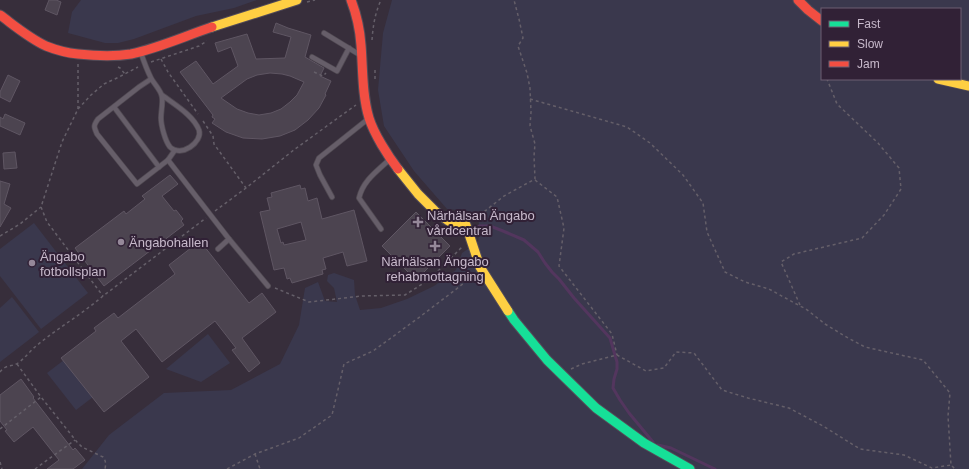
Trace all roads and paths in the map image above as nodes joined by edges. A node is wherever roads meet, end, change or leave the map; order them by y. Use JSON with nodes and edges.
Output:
{"nodes":[{"id":1,"x":315,"y":0,"type":"edge"},
{"id":2,"x":351,"y":0,"type":"edge"},
{"id":3,"x":381,"y":0,"type":"edge"},
{"id":4,"x":514,"y":0,"type":"edge"},
{"id":5,"x":798,"y":0,"type":"edge"},
{"id":6,"x":301,"y":2,"type":"edge"},
{"id":7,"x":0,"y":15,"type":"edge"},
{"id":8,"x":821,"y":20,"type":"edge"},
{"id":9,"x":324,"y":33,"type":"dead end"},
{"id":10,"x":210,"y":40,"type":"dead end"},
{"id":11,"x":372,"y":44,"type":"dead end"},
{"id":12,"x":349,"y":48,"type":"junction"},
{"id":13,"x":141,"y":51,"type":"junction"},
{"id":14,"x":362,"y":56,"type":"junction"},
{"id":15,"x":312,"y":57,"type":"dead end"},
{"id":16,"x":78,"y":62,"type":"dead end"},
{"id":17,"x":144,"y":64,"type":"junction"},
{"id":18,"x":374,"y":65,"type":"dead end"},
{"id":19,"x":330,"y":67,"type":"junction"},
{"id":20,"x":314,"y":72,"type":"dead end"},
{"id":21,"x":152,"y":79,"type":"junction"},
{"id":22,"x":827,"y":80,"type":"edge"},
{"id":23,"x":942,"y":80,"type":"edge"},
{"id":24,"x":969,"y":86,"type":"edge"},
{"id":25,"x":162,"y":95,"type":"junction"},
{"id":26,"x":366,"y":97,"type":"junction"},
{"id":27,"x":530,"y":99,"type":"junction"},
{"id":28,"x":114,"y":107,"type":"junction"},
{"id":29,"x":78,"y":109,"type":"junction"},
{"id":30,"x":369,"y":118,"type":"junction"},
{"id":31,"x":175,"y":150,"type":"junction"},
{"id":32,"x":390,"y":159,"type":"junction"},
{"id":33,"x":168,"y":160,"type":"junction"},
{"id":34,"x":159,"y":167,"type":"junction"},
{"id":35,"x":535,"y":179,"type":"junction"},
{"id":36,"x":332,"y":197,"type":"dead end"},
{"id":37,"x":41,"y":207,"type":"junction"},
{"id":38,"x":482,"y":214,"type":"dead end"},
{"id":39,"x":210,"y":215,"type":"junction"},
{"id":40,"x":381,"y":229,"type":"dead end"},
{"id":41,"x":0,"y":236,"type":"edge"},
{"id":42,"x":229,"y":239,"type":"junction"},
{"id":43,"x":464,"y":245,"type":"dead end"},
{"id":44,"x":218,"y":249,"type":"dead end"},
{"id":45,"x":480,"y":267,"type":"junction"},
{"id":46,"x":268,"y":286,"type":"joint"},
{"id":47,"x":103,"y":296,"type":"junction"},
{"id":48,"x":800,"y":306,"type":"junction"},
{"id":49,"x":616,"y":355,"type":"junction"},
{"id":50,"x":17,"y":364,"type":"junction"},
{"id":51,"x":0,"y":372,"type":"edge"},
{"id":52,"x":560,"y":372,"type":"junction"},
{"id":53,"x":41,"y":396,"type":"junction"},
{"id":54,"x":0,"y":429,"type":"edge"},
{"id":55,"x":75,"y":440,"type":"junction"},
{"id":56,"x":255,"y":454,"type":"junction"},
{"id":57,"x":0,"y":462,"type":"edge"},
{"id":58,"x":951,"y":465,"type":"junction"},
{"id":59,"x":2,"y":469,"type":"edge"},
{"id":60,"x":35,"y":469,"type":"edge"},
{"id":61,"x":105,"y":469,"type":"edge"},
{"id":62,"x":227,"y":469,"type":"edge"},
{"id":63,"x":260,"y":469,"type":"edge"},
{"id":64,"x":690,"y":469,"type":"edge"},
{"id":65,"x":955,"y":469,"type":"edge"}],
"edges":[{"from":1,"to":6,"type":"path"},
{"from":2,"to":14,"type":"street"},
{"from":3,"to":11,"type":"path"},
{"from":4,"to":27,"type":"path"},
{"from":5,"to":8,"type":"street"},
{"from":6,"to":13,"type":"street"},
{"from":7,"to":13,"type":"street"},
{"from":9,"to":12,"type":"lane"},
{"from":10,"to":17,"type":"path"},
{"from":12,"to":14,"type":"lane"},
{"from":12,"to":19,"type":"lane"},
{"from":13,"to":17,"type":"lane"},
{"from":14,"to":26,"type":"street"},
{"from":15,"to":19,"type":"lane"},
{"from":16,"to":29,"type":"path"},
{"from":17,"to":21,"type":"lane"},
{"from":17,"to":29,"type":"path"},
{"from":18,"to":26,"type":"path"},
{"from":19,"to":20,"type":"path"},
{"from":21,"to":25,"type":"lane"},
{"from":21,"to":28,"type":"lane"},
{"from":22,"to":48,"type":"path"},
{"from":23,"to":24,"type":"street"},
{"from":25,"to":31,"type":"lane"},
{"from":25,"to":31,"type":"lane"},
{"from":26,"to":30,"type":"street"},
{"from":26,"to":39,"type":"path"},
{"from":27,"to":35,"type":"path"},
{"from":27,"to":48,"type":"path"},
{"from":28,"to":34,"type":"lane"},
{"from":28,"to":34,"type":"lane"},
{"from":29,"to":37,"type":"path"},
{"from":30,"to":32,"type":"street"},
{"from":30,"to":36,"type":"lane"},
{"from":31,"to":33,"type":"lane"},
{"from":32,"to":40,"type":"lane"},
{"from":32,"to":45,"type":"street"},
{"from":33,"to":34,"type":"lane"},
{"from":33,"to":39,"type":"lane"},
{"from":35,"to":38,"type":"path"},
{"from":35,"to":49,"type":"path"},
{"from":37,"to":41,"type":"path"},
{"from":37,"to":47,"type":"path"},
{"from":39,"to":42,"type":"lane"},
{"from":39,"to":47,"type":"path"},
{"from":42,"to":44,"type":"lane"},
{"from":42,"to":46,"type":"lane"},
{"from":43,"to":46,"type":"path"},
{"from":45,"to":52,"type":"street"},
{"from":45,"to":56,"type":"path"},
{"from":47,"to":50,"type":"path"},
{"from":48,"to":58,"type":"path"},
{"from":49,"to":52,"type":"path"},
{"from":49,"to":58,"type":"path"},
{"from":50,"to":51,"type":"path"},
{"from":50,"to":53,"type":"path"},
{"from":52,"to":64,"type":"street"},
{"from":53,"to":54,"type":"path"},
{"from":53,"to":55,"type":"path"},
{"from":55,"to":60,"type":"path"},
{"from":55,"to":61,"type":"path"},
{"from":56,"to":62,"type":"path"},
{"from":56,"to":63,"type":"path"},
{"from":57,"to":59,"type":"path"},
{"from":58,"to":65,"type":"path"}]}
